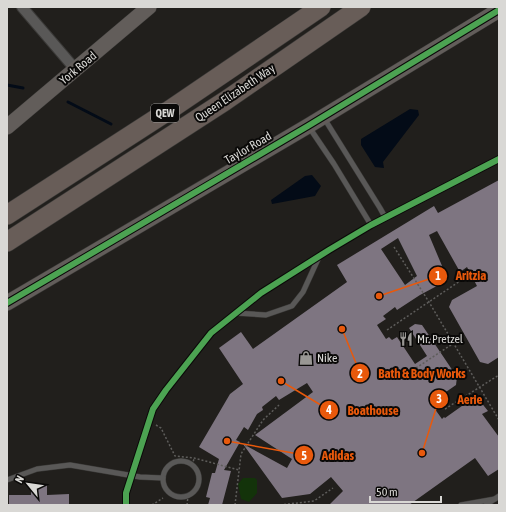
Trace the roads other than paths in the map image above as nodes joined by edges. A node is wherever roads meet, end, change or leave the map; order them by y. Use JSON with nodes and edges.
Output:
{"nodes":[{"id":1,"x":22,"y":7,"type":"edge"},
{"id":2,"x":149,"y":7,"type":"edge"},
{"id":3,"x":321,"y":7,"type":"edge"},
{"id":4,"x":361,"y":7,"type":"edge"},
{"id":5,"x":364,"y":7,"type":"edge"},
{"id":6,"x":499,"y":10,"type":"edge"},
{"id":7,"x":336,"y":24,"type":"junction"},
{"id":8,"x":76,"y":70,"type":"junction"},
{"id":9,"x":323,"y":117,"type":"junction"},
{"id":10,"x":308,"y":126,"type":"junction"},
{"id":11,"x":7,"y":127,"type":"edge"},
{"id":12,"x":499,"y":159,"type":"edge"},
{"id":13,"x":7,"y":215,"type":"edge"},
{"id":14,"x":385,"y":217,"type":"junction"},
{"id":15,"x":371,"y":225,"type":"junction"},
{"id":16,"x":7,"y":242,"type":"edge"},
{"id":17,"x":320,"y":256,"type":"junction"},
{"id":18,"x":7,"y":302,"type":"edge"},
{"id":19,"x":235,"y":314,"type":"junction"},
{"id":20,"x":132,"y":475,"type":"junction"},
{"id":21,"x":163,"y":478,"type":"junction"},
{"id":22,"x":7,"y":480,"type":"edge"},
{"id":23,"x":497,"y":498,"type":"edge"},
{"id":24,"x":126,"y":505,"type":"edge"},
{"id":25,"x":461,"y":505,"type":"edge"},
{"id":26,"x":486,"y":505,"type":"edge"}],
"edges":[{"from":1,"to":8,"type":"street"},
{"from":2,"to":8,"type":"main road","name":"York Road"},
{"from":3,"to":13,"type":"highway","name":"Queen Elizabeth Way","number":"QEW"},
{"from":4,"to":7,"type":"highway","name":"Queen Elizabeth Way","number":"QEW"},
{"from":5,"to":7,"type":"highway"},
{"from":6,"to":9,"type":"main road","name":"Taylor Road"},
{"from":7,"to":16,"type":"highway","name":"Queen Elizabeth Way","number":"QEW"},
{"from":8,"to":11,"type":"main road","name":"York Road"},
{"from":9,"to":10,"type":"main road","name":"Taylor Road"},
{"from":9,"to":14,"type":"lane"},
{"from":10,"to":15,"type":"lane"},
{"from":10,"to":18,"type":"main road","name":"Taylor Road"},
{"from":12,"to":14,"type":"lane"},
{"from":14,"to":15,"type":"lane"},
{"from":15,"to":17,"type":"lane"},
{"from":17,"to":19,"type":"lane"},
{"from":17,"to":19,"type":"lane"},
{"from":19,"to":20,"type":"lane"},
{"from":20,"to":21,"type":"lane"},
{"from":20,"to":22,"type":"lane"},
{"from":20,"to":24,"type":"lane"},
{"from":21,"to":21,"type":"lane"},
{"from":23,"to":25,"type":"lane"},
{"from":23,"to":26,"type":"lane"}]}
